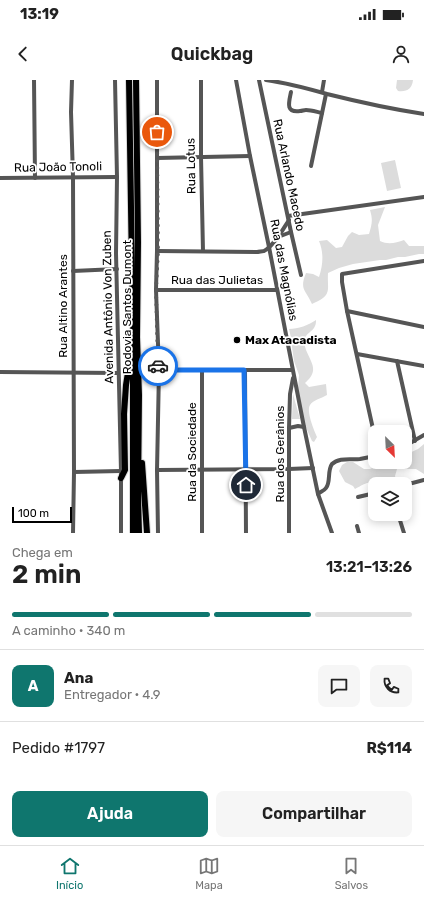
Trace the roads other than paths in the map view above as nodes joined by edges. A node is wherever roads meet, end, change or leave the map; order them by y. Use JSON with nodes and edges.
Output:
{"nodes":[{"id":1,"x":34,"y":80,"type":"edge"},
{"id":2,"x":72,"y":80,"type":"edge"},
{"id":3,"x":115,"y":80,"type":"edge"},
{"id":4,"x":129,"y":80,"type":"edge"},
{"id":5,"x":136,"y":80,"type":"edge"},
{"id":6,"x":157,"y":80,"type":"edge"},
{"id":7,"x":201,"y":80,"type":"edge"},
{"id":8,"x":236,"y":80,"type":"edge"},
{"id":9,"x":259,"y":80,"type":"edge"},
{"id":10,"x":266,"y":80,"type":"edge"},
{"id":11,"x":324,"y":80,"type":"edge"},
{"id":12,"x":291,"y":92,"type":"dead end"},
{"id":13,"x":324,"y":93,"type":"junction"},
{"id":14,"x":322,"y":113,"type":"junction"},
{"id":15,"x":424,"y":114,"type":"edge"},
{"id":16,"x":250,"y":156,"type":"junction"},
{"id":17,"x":201,"y":157,"type":"junction"},
{"id":18,"x":157,"y":158,"type":"junction"},
{"id":19,"x":311,"y":166,"type":"dead end"},
{"id":20,"x":73,"y":177,"type":"junction"},
{"id":21,"x":116,"y":177,"type":"junction"},
{"id":22,"x":0,"y":178,"type":"edge"},
{"id":23,"x":35,"y":178,"type":"junction"},
{"id":24,"x":424,"y":197,"type":"edge"},
{"id":25,"x":288,"y":218,"type":"junction"},
{"id":26,"x":291,"y":232,"type":"junction"},
{"id":27,"x":277,"y":237,"type":"junction"},
{"id":28,"x":269,"y":247,"type":"junction"},
{"id":29,"x":158,"y":251,"type":"junction"},
{"id":30,"x":203,"y":251,"type":"junction"},
{"id":31,"x":424,"y":261,"type":"edge"},
{"id":32,"x":117,"y":269,"type":"junction"},
{"id":33,"x":73,"y":271,"type":"junction"},
{"id":34,"x":301,"y":275,"type":"dead end"},
{"id":35,"x":156,"y":290,"type":"junction"},
{"id":36,"x":277,"y":290,"type":"junction"},
{"id":37,"x":347,"y":311,"type":"junction"},
{"id":38,"x":424,"y":327,"type":"edge"},
{"id":39,"x":133,"y":334,"type":"junction"},
{"id":40,"x":356,"y":354,"type":"junction"},
{"id":41,"x":398,"y":361,"type":"junction"},
{"id":42,"x":424,"y":366,"type":"edge"},
{"id":43,"x":159,"y":370,"type":"junction"},
{"id":44,"x":244,"y":370,"type":"junction"},
{"id":45,"x":292,"y":370,"type":"junction"},
{"id":46,"x":202,"y":371,"type":"junction"},
{"id":47,"x":0,"y":372,"type":"edge"},
{"id":48,"x":73,"y":372,"type":"junction"},
{"id":49,"x":118,"y":373,"type":"junction"},
{"id":50,"x":293,"y":375,"type":"junction"},
{"id":51,"x":372,"y":425,"type":"edge"},
{"id":52,"x":304,"y":427,"type":"junction"},
{"id":53,"x":289,"y":428,"type":"junction"},
{"id":54,"x":424,"y":435,"type":"edge"},
{"id":55,"x":415,"y":440,"type":"junction"},
{"id":56,"x":412,"y":442,"type":"edge"},
{"id":57,"x":139,"y":451,"type":"junction"},
{"id":58,"x":368,"y":457,"type":"edge"},
{"id":59,"x":313,"y":468,"type":"junction"},
{"id":60,"x":246,"y":469,"type":"junction"},
{"id":61,"x":289,"y":469,"type":"junction"},
{"id":62,"x":157,"y":470,"type":"junction"},
{"id":63,"x":201,"y":470,"type":"junction"},
{"id":64,"x":120,"y":471,"type":"junction"},
{"id":65,"x":74,"y":472,"type":"junction"},
{"id":66,"x":121,"y":478,"type":"junction"},
{"id":67,"x":424,"y":480,"type":"edge"},
{"id":68,"x":412,"y":483,"type":"edge"},
{"id":69,"x":318,"y":494,"type":"junction"},
{"id":70,"x":368,"y":494,"type":"edge"},
{"id":71,"x":358,"y":497,"type":"dead end"},
{"id":72,"x":400,"y":521,"type":"edge"},
{"id":73,"x":357,"y":526,"type":"dead end"},
{"id":74,"x":73,"y":533,"type":"edge"},
{"id":75,"x":121,"y":533,"type":"edge"},
{"id":76,"x":132,"y":533,"type":"edge"},
{"id":77,"x":139,"y":533,"type":"edge"},
{"id":78,"x":148,"y":533,"type":"edge"},
{"id":79,"x":158,"y":533,"type":"edge"},
{"id":80,"x":202,"y":533,"type":"edge"},
{"id":81,"x":246,"y":533,"type":"edge"},
{"id":82,"x":289,"y":533,"type":"edge"},
{"id":83,"x":332,"y":533,"type":"edge"},
{"id":84,"x":358,"y":533,"type":"edge"},
{"id":85,"x":404,"y":533,"type":"edge"}],
"edges":[{"from":1,"to":23,"type":"street"},
{"from":2,"to":20,"type":"street","name":"Rua Altino Arantes"},
{"from":3,"to":21,"type":"street","name":"Avenida Antônio Von Zuben"},
{"from":4,"to":39,"type":"highway","name":"Rodovia Santos Dumont"},
{"from":5,"to":57,"type":"highway","name":"Rodovia Santos Dumont"},
{"from":6,"to":18,"type":"street"},
{"from":7,"to":17,"type":"street","name":"Rua Lotus"},
{"from":8,"to":16,"type":"street","name":"Rua das Magnólias"},
{"from":9,"to":25,"type":"street","name":"Rua Arlando Macedo"},
{"from":10,"to":13,"type":"street"},
{"from":11,"to":13,"type":"street"},
{"from":12,"to":14,"type":"street"},
{"from":13,"to":14,"type":"street"},
{"from":13,"to":15,"type":"street"},
{"from":14,"to":19,"type":"street"},
{"from":16,"to":17,"type":"street"},
{"from":16,"to":28,"type":"street","name":"Rua das Magnólias"},
{"from":17,"to":18,"type":"street"},
{"from":17,"to":30,"type":"street","name":"Rua Lotus"},
{"from":18,"to":29,"type":"street"},
{"from":20,"to":21,"type":"street","name":"Rua João Tonoli"},
{"from":20,"to":23,"type":"street","name":"Rua João Tonoli"},
{"from":20,"to":33,"type":"street","name":"Rua Altino Arantes"},
{"from":21,"to":32,"type":"street","name":"Avenida Antônio Von Zuben"},
{"from":22,"to":23,"type":"street","name":"Rua João Tonoli"},
{"from":24,"to":25,"type":"street"},
{"from":25,"to":26,"type":"street","name":"Rua Arlando Macedo"},
{"from":25,"to":27,"type":"street"},
{"from":26,"to":27,"type":"street"},
{"from":26,"to":34,"type":"street","name":"Rua Arlando Macedo"},
{"from":27,"to":28,"type":"street"},
{"from":28,"to":30,"type":"street"},
{"from":28,"to":36,"type":"street","name":"Rua das Magnólias"},
{"from":29,"to":30,"type":"street"},
{"from":29,"to":35,"type":"street"},
{"from":31,"to":37,"type":"street"},
{"from":32,"to":33,"type":"street"},
{"from":32,"to":49,"type":"street","name":"Avenida Antônio Von Zuben"},
{"from":33,"to":48,"type":"street","name":"Rua Altino Arantes"},
{"from":35,"to":36,"type":"street","name":"Rua das Julietas"},
{"from":35,"to":43,"type":"street"},
{"from":36,"to":45,"type":"street","name":"Rua das Magnólias"},
{"from":37,"to":38,"type":"street"},
{"from":37,"to":40,"type":"street"},
{"from":39,"to":66,"type":"highway"},
{"from":39,"to":76,"type":"highway","name":"Rodovia Santos Dumont"},
{"from":40,"to":41,"type":"street"},
{"from":40,"to":51,"type":"street"},
{"from":41,"to":42,"type":"street"},
{"from":41,"to":55,"type":"street"},
{"from":43,"to":46,"type":"street"},
{"from":43,"to":62,"type":"street"},
{"from":44,"to":45,"type":"street"},
{"from":44,"to":46,"type":"street"},
{"from":44,"to":60,"type":"street"},
{"from":45,"to":50,"type":"street","name":"Rua das Magnólias"},
{"from":46,"to":63,"type":"street","name":"Rua da Sociedade"},
{"from":47,"to":48,"type":"street"},
{"from":48,"to":49,"type":"street"},
{"from":48,"to":65,"type":"street","name":"Rua Altino Arantes"},
{"from":49,"to":64,"type":"street","name":"Avenida Antônio Von Zuben"},
{"from":50,"to":52,"type":"street","name":"Rua das Magnólias"},
{"from":50,"to":53,"type":"street","name":"Rua dos Gerânios"},
{"from":52,"to":53,"type":"street"},
{"from":52,"to":59,"type":"street","name":"Rua das Magnólias"},
{"from":53,"to":61,"type":"street","name":"Rua dos Gerânios"},
{"from":54,"to":55,"type":"street"},
{"from":55,"to":56,"type":"street"},
{"from":57,"to":77,"type":"highway","name":"Rodovia Santos Dumont"},
{"from":57,"to":78,"type":"highway"},
{"from":58,"to":69,"type":"street"},
{"from":59,"to":61,"type":"street"},
{"from":59,"to":69,"type":"street","name":"Rua das Magnólias"},
{"from":60,"to":61,"type":"street"},
{"from":60,"to":63,"type":"street"},
{"from":60,"to":81,"type":"street"},
{"from":61,"to":82,"type":"street","name":"Rua dos Gerânios"},
{"from":62,"to":63,"type":"street"},
{"from":62,"to":79,"type":"street"},
{"from":63,"to":80,"type":"street","name":"Rua da Sociedade"},
{"from":64,"to":65,"type":"street"},
{"from":64,"to":66,"type":"street","name":"Avenida Antônio Von Zuben"},
{"from":65,"to":74,"type":"street","name":"Rua Altino Arantes"},
{"from":66,"to":75,"type":"street","name":"Avenida Antônio Von Zuben"},
{"from":67,"to":68,"type":"street"},
{"from":69,"to":83,"type":"street","name":"Rua das Magnólias"},
{"from":70,"to":71,"type":"street"},
{"from":72,"to":85,"type":"street"},
{"from":73,"to":84,"type":"street"}]}
